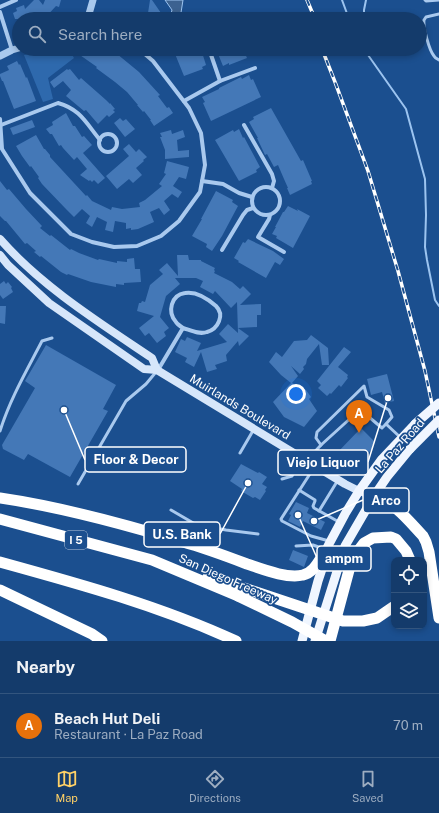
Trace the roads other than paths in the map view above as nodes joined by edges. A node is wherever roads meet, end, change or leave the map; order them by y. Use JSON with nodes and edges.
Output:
{"nodes":[{"id":1,"x":16,"y":0,"type":"edge"},
{"id":2,"x":93,"y":0,"type":"edge"},
{"id":3,"x":425,"y":0,"type":"edge"},
{"id":4,"x":439,"y":0,"type":"edge"},
{"id":5,"x":0,"y":7,"type":"edge"},
{"id":6,"x":0,"y":12,"type":"edge"},
{"id":7,"x":88,"y":12,"type":"edge"},
{"id":8,"x":439,"y":14,"type":"edge"},
{"id":9,"x":427,"y":17,"type":"edge"},
{"id":10,"x":427,"y":37,"type":"edge"},
{"id":11,"x":12,"y":40,"type":"edge"},
{"id":12,"x":12,"y":51,"type":"edge"},
{"id":13,"x":0,"y":56,"type":"edge"},
{"id":14,"x":149,"y":56,"type":"edge"},
{"id":15,"x":211,"y":56,"type":"edge"},
{"id":16,"x":439,"y":60,"type":"edge"},
{"id":17,"x":255,"y":68,"type":"dead end"},
{"id":18,"x":220,"y":81,"type":"junction"},
{"id":19,"x":184,"y":101,"type":"junction"},
{"id":20,"x":0,"y":119,"type":"edge"},
{"id":21,"x":1,"y":125,"type":"edge"},
{"id":22,"x":244,"y":125,"type":"dead end"},
{"id":23,"x":100,"y":140,"type":"junction"},
{"id":24,"x":202,"y":181,"type":"junction"},
{"id":25,"x":272,"y":188,"type":"junction"},
{"id":26,"x":252,"y":197,"type":"junction"},
{"id":27,"x":253,"y":208,"type":"junction"},
{"id":28,"x":270,"y":215,"type":"junction"},
{"id":29,"x":0,"y":239,"type":"edge"},
{"id":30,"x":222,"y":250,"type":"dead end"},
{"id":31,"x":284,"y":252,"type":"dead end"},
{"id":32,"x":0,"y":256,"type":"edge"},
{"id":33,"x":183,"y":328,"type":"junction"},
{"id":34,"x":52,"y":338,"type":"dead end"},
{"id":35,"x":157,"y":370,"type":"junction"},
{"id":36,"x":439,"y":403,"type":"edge"},
{"id":37,"x":439,"y":420,"type":"edge"},
{"id":38,"x":386,"y":424,"type":"junction"},
{"id":39,"x":254,"y":429,"type":"junction"},
{"id":40,"x":0,"y":431,"type":"edge"},
{"id":41,"x":402,"y":438,"type":"junction"},
{"id":42,"x":321,"y":445,"type":"junction"},
{"id":43,"x":240,"y":453,"type":"dead end"},
{"id":44,"x":304,"y":460,"type":"junction"},
{"id":45,"x":315,"y":466,"type":"junction"},
{"id":46,"x":282,"y":478,"type":"dead end"},
{"id":47,"x":338,"y":480,"type":"junction"},
{"id":48,"x":78,"y":484,"type":"dead end"},
{"id":49,"x":299,"y":490,"type":"junction"},
{"id":50,"x":359,"y":491,"type":"junction"},
{"id":51,"x":374,"y":496,"type":"junction"},
{"id":52,"x":0,"y":498,"type":"edge"},
{"id":53,"x":171,"y":510,"type":"dead end"},
{"id":54,"x":319,"y":511,"type":"junction"},
{"id":55,"x":0,"y":519,"type":"edge"},
{"id":56,"x":341,"y":523,"type":"junction"},
{"id":57,"x":258,"y":534,"type":"dead end"},
{"id":58,"x":296,"y":546,"type":"dead end"},
{"id":59,"x":327,"y":548,"type":"junction"},
{"id":60,"x":409,"y":557,"type":"edge"},
{"id":61,"x":0,"y":562,"type":"edge"},
{"id":62,"x":0,"y":590,"type":"edge"},
{"id":63,"x":241,"y":592,"type":"junction"},
{"id":64,"x":391,"y":609,"type":"edge"},
{"id":65,"x":439,"y":618,"type":"edge"},
{"id":66,"x":102,"y":641,"type":"edge"},
{"id":67,"x":236,"y":641,"type":"edge"},
{"id":68,"x":302,"y":641,"type":"edge"},
{"id":69,"x":315,"y":641,"type":"edge"},
{"id":70,"x":326,"y":641,"type":"edge"},
{"id":71,"x":330,"y":641,"type":"edge"}],
"edges":[{"from":1,"to":5,"type":"street"},
{"from":2,"to":7,"type":"street"},
{"from":3,"to":4,"type":"lane"},
{"from":6,"to":11,"type":"street"},
{"from":8,"to":9,"type":"lane"},
{"from":10,"to":16,"type":"lane"},
{"from":12,"to":13,"type":"street"},
{"from":14,"to":19,"type":"street"},
{"from":15,"to":18,"type":"street"},
{"from":17,"to":18,"type":"street"},
{"from":18,"to":19,"type":"street"},
{"from":19,"to":24,"type":"street"},
{"from":20,"to":21,"type":"street"},
{"from":21,"to":23,"type":"street"},
{"from":21,"to":24,"type":"street"},
{"from":22,"to":25,"type":"street"},
{"from":23,"to":23,"type":"street"},
{"from":24,"to":26,"type":"street"},
{"from":25,"to":26,"type":"street"},
{"from":25,"to":28,"type":"street"},
{"from":26,"to":27,"type":"street"},
{"from":27,"to":28,"type":"street"},
{"from":27,"to":30,"type":"street"},
{"from":28,"to":31,"type":"street"},
{"from":29,"to":35,"type":"main road","name":"Muirlands Boulevard"},
{"from":32,"to":35,"type":"main road","name":"Muirlands Boulevard"},
{"from":33,"to":33,"type":"street"},
{"from":33,"to":35,"type":"street"},
{"from":34,"to":40,"type":"lane"},
{"from":35,"to":39,"type":"main road","name":"Muirlands Boulevard"},
{"from":35,"to":48,"type":"lane"},
{"from":36,"to":41,"type":"main road","name":"La Paz Road","bridge":true},
{"from":37,"to":51,"type":"main road","name":"La Paz Road","bridge":true},
{"from":38,"to":41,"type":"lane"},
{"from":38,"to":42,"type":"lane"},
{"from":38,"to":42,"type":"lane"},
{"from":39,"to":43,"type":"lane"},
{"from":39,"to":44,"type":"main road","name":"Muirlands Boulevard"},
{"from":41,"to":50,"type":"main road","name":"La Paz Road"},
{"from":42,"to":44,"type":"lane"},
{"from":44,"to":45,"type":"main road","name":"Muirlands Boulevard"},
{"from":44,"to":46,"type":"lane"},
{"from":45,"to":47,"type":"main road","name":"Muirlands Boulevard"},
{"from":45,"to":49,"type":"lane"},
{"from":47,"to":50,"type":"main road","name":"Muirlands Boulevard"},
{"from":47,"to":54,"type":"lane"},
{"from":49,"to":54,"type":"lane"},
{"from":49,"to":59,"type":"lane"},
{"from":50,"to":51,"type":"main road","name":"Muirlands Boulevard"},
{"from":50,"to":56,"type":"main road","name":"La Paz Road"},
{"from":51,"to":65,"type":"highway"},
{"from":51,"to":69,"type":"main road","name":"La Paz Road"},
{"from":52,"to":59,"type":"highway"},
{"from":53,"to":57,"type":"lane"},
{"from":54,"to":56,"type":"lane"},
{"from":55,"to":63,"type":"highway","number":"I 5"},
{"from":56,"to":59,"type":"main road","name":"La Paz Road"},
{"from":58,"to":59,"type":"lane"},
{"from":59,"to":68,"type":"main road","name":"La Paz Road"},
{"from":60,"to":71,"type":"highway"},
{"from":61,"to":67,"type":"highway"},
{"from":62,"to":66,"type":"highway"},
{"from":63,"to":64,"type":"highway","bridge":true},
{"from":63,"to":70,"type":"highway","name":"San Diego Freeway","bridge":true}]}
